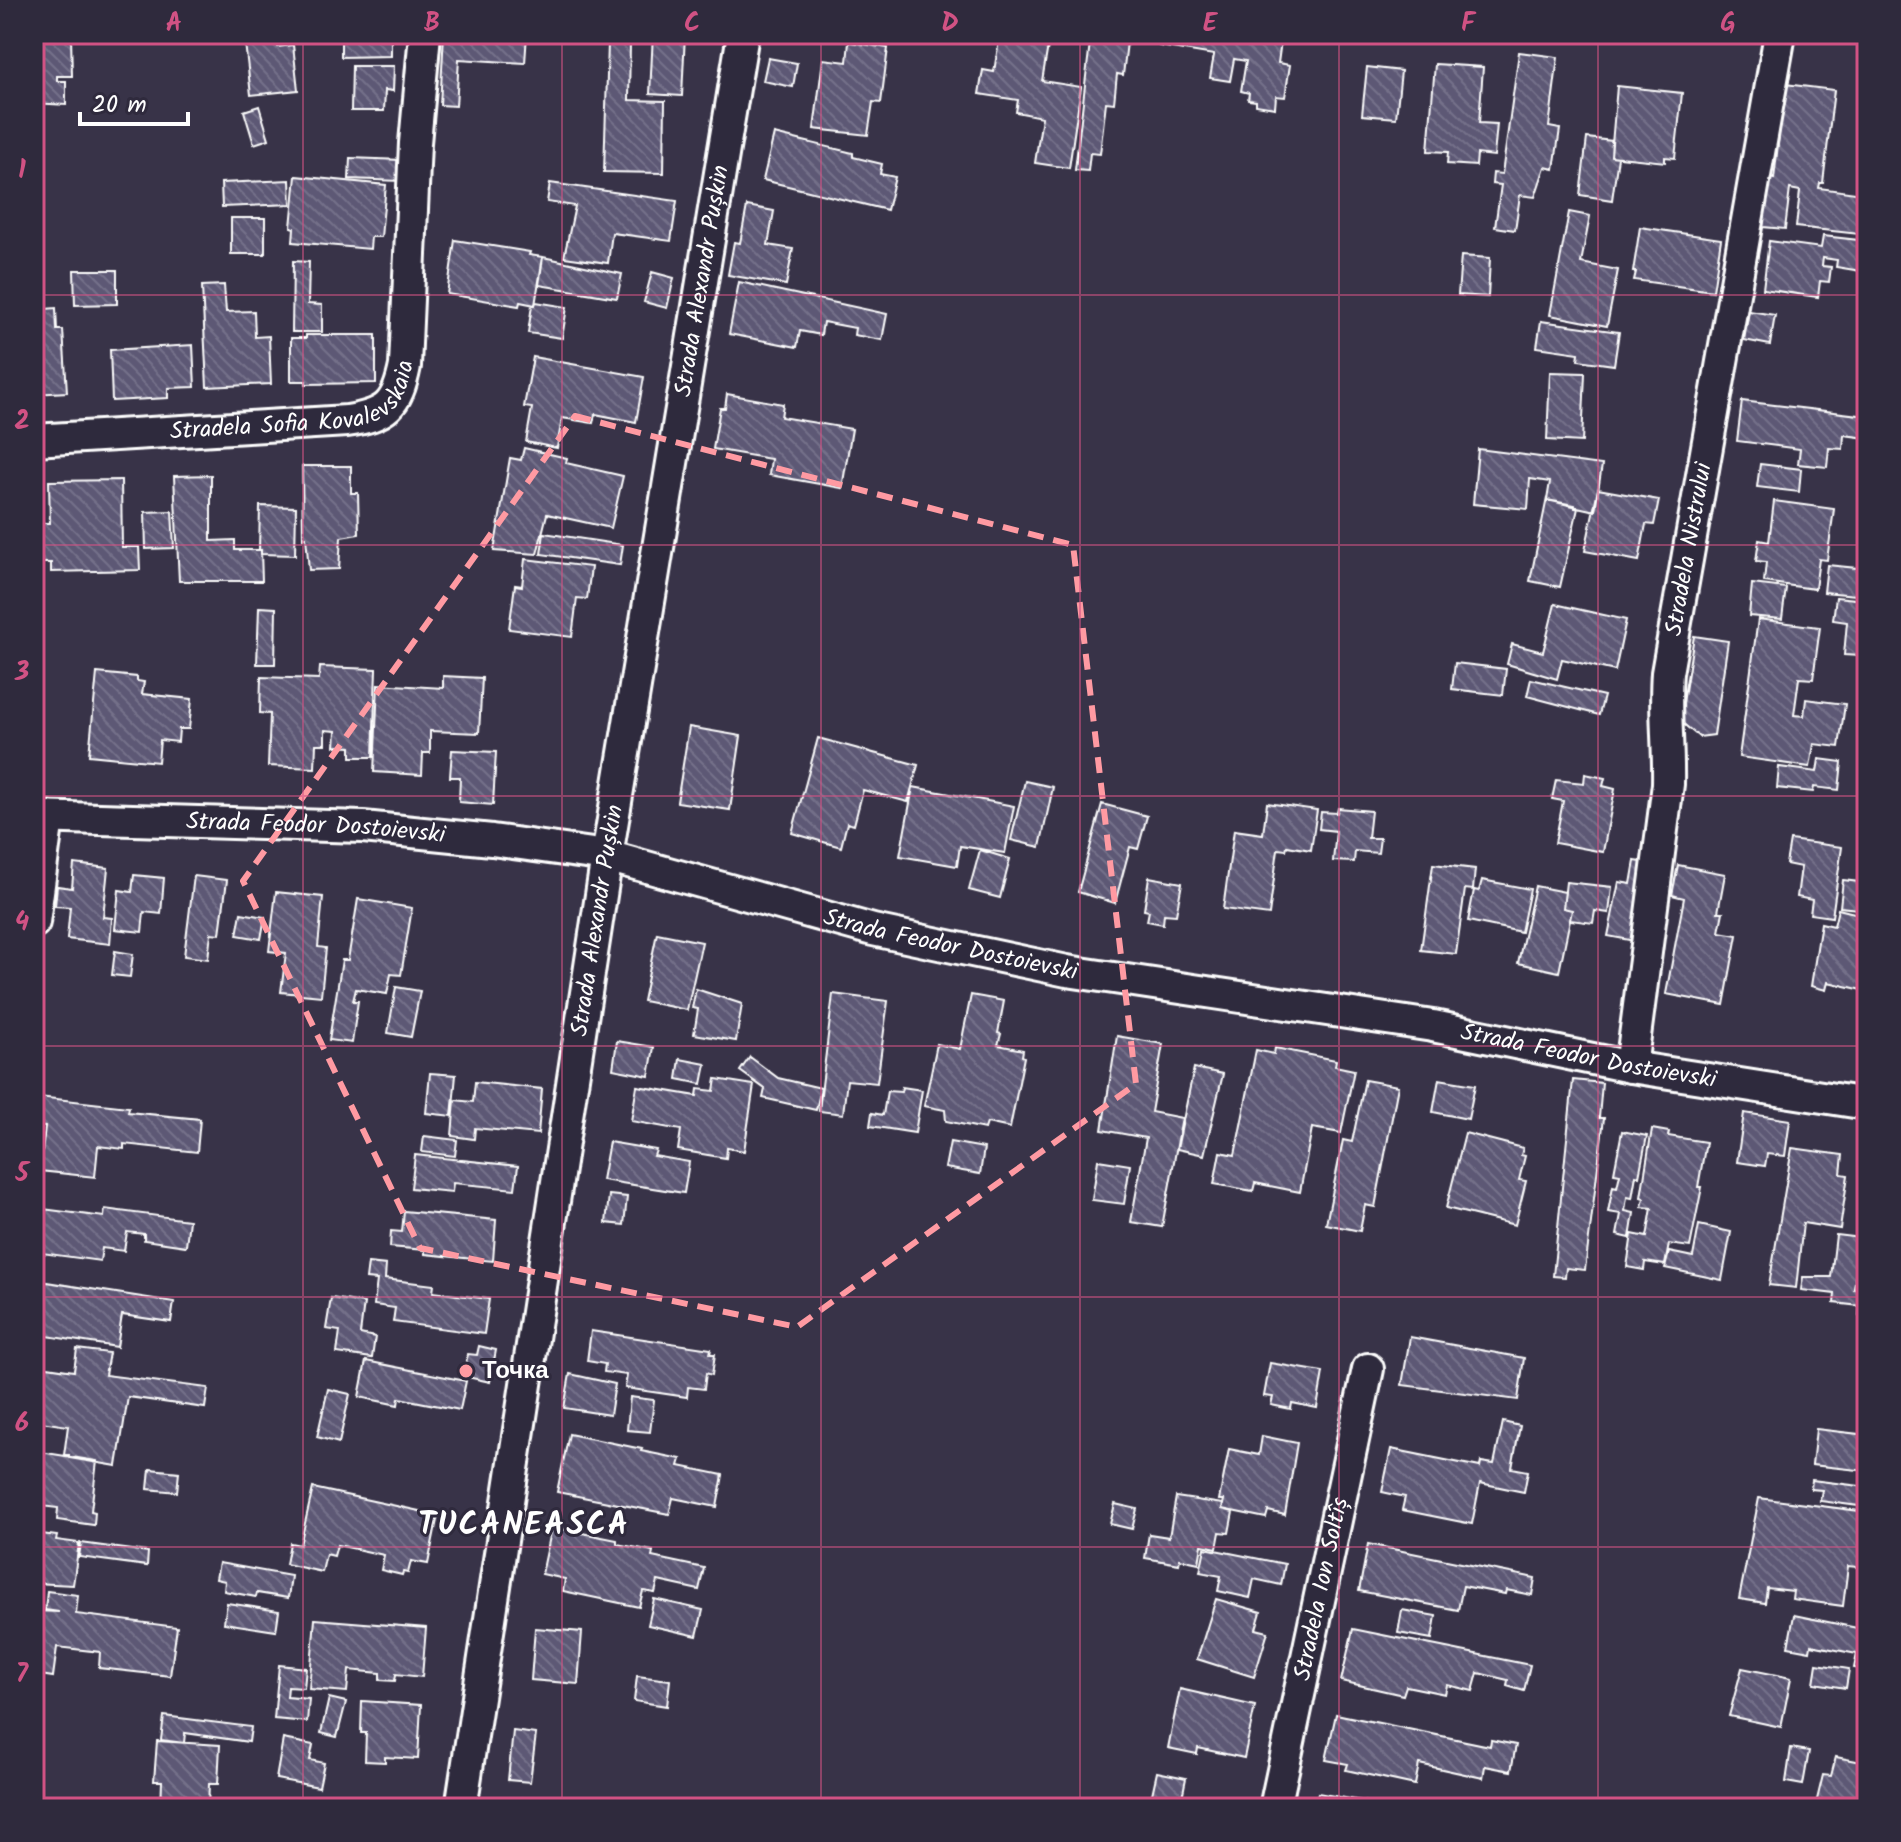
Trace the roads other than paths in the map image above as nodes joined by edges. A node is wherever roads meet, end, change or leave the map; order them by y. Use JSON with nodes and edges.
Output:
{"nodes":[{"id":1,"x":425,"y":34,"type":"edge"},
{"id":2,"x":743,"y":34,"type":"edge"},
{"id":3,"x":1780,"y":34,"type":"edge"},
{"id":4,"x":34,"y":440,"type":"edge"},
{"id":5,"x":41,"y":817,"type":"edge"},
{"id":6,"x":607,"y":856,"type":"junction"},
{"id":7,"x":34,"y":922,"type":"edge"},
{"id":8,"x":1631,"y":1067,"type":"junction"},
{"id":9,"x":1867,"y":1104,"type":"edge"},
{"id":10,"x":1368,"y":1369,"type":"dead end"},
{"id":11,"x":461,"y":1808,"type":"edge"},
{"id":12,"x":1275,"y":1808,"type":"edge"}],
"edges":[{"from":1,"to":4,"type":"street","name":"Stradela Sofia Kovalevskaia"},
{"from":2,"to":6,"type":"street","name":"Strada Alexandr Pușkin"},
{"from":3,"to":8,"type":"street","name":"Stradela Nistrului"},
{"from":5,"to":6,"type":"street","name":"Strada Feodor Dostoievski"},
{"from":5,"to":7,"type":"street"},
{"from":6,"to":8,"type":"street","name":"Strada Feodor Dostoievski"},
{"from":6,"to":11,"type":"street","name":"Strada Alexandr Pușkin"},
{"from":8,"to":9,"type":"street","name":"Strada Feodor Dostoievski"},
{"from":10,"to":12,"type":"street","name":"Stradela Ion Soltîș"}]}
